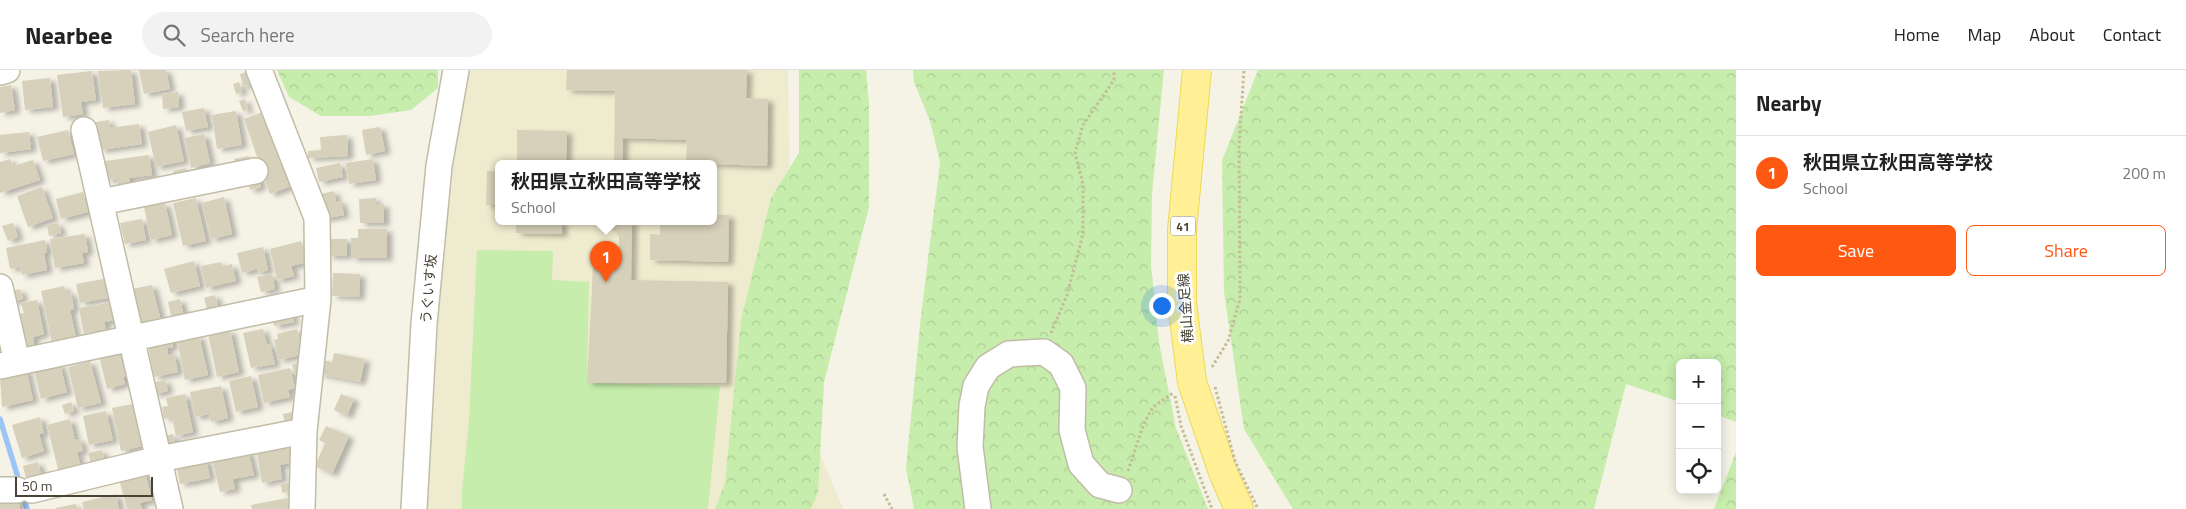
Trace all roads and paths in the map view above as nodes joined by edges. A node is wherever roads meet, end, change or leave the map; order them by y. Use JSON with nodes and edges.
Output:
{"nodes":[{"id":1,"x":7,"y":70,"type":"edge"},
{"id":2,"x":259,"y":70,"type":"edge"},
{"id":3,"x":456,"y":70,"type":"edge"},
{"id":4,"x":1114,"y":70,"type":"edge"},
{"id":5,"x":1197,"y":70,"type":"edge"},
{"id":6,"x":1244,"y":70,"type":"edge"},
{"id":7,"x":2,"y":71,"type":"edge"},
{"id":8,"x":84,"y":130,"type":"dead end"},
{"id":9,"x":255,"y":171,"type":"dead end"},
{"id":10,"x":101,"y":202,"type":"junction"},
{"id":11,"x":0,"y":287,"type":"edge"},
{"id":12,"x":318,"y":299,"type":"junction"},
{"id":13,"x":132,"y":337,"type":"junction"},
{"id":14,"x":1044,"y":352,"type":"junction"},
{"id":15,"x":1209,"y":359,"type":"dead end"},
{"id":16,"x":8,"y":364,"type":"edge"},
{"id":17,"x":1213,"y":379,"type":"dead end"},
{"id":18,"x":1176,"y":391,"type":"dead end"},
{"id":19,"x":304,"y":431,"type":"junction"},
{"id":20,"x":159,"y":459,"type":"junction"},
{"id":21,"x":16,"y":490,"type":"edge"},
{"id":22,"x":1119,"y":490,"type":"joint"},
{"id":23,"x":884,"y":494,"type":"dead end"},
{"id":24,"x":170,"y":509,"type":"edge"},
{"id":25,"x":302,"y":509,"type":"edge"},
{"id":26,"x":414,"y":509,"type":"edge"},
{"id":27,"x":892,"y":509,"type":"edge"},
{"id":28,"x":978,"y":509,"type":"edge"},
{"id":29,"x":1239,"y":509,"type":"edge"},
{"id":30,"x":1258,"y":509,"type":"edge"}],
"edges":[{"from":1,"to":7,"type":"street"},
{"from":2,"to":12,"type":"street"},
{"from":3,"to":26,"type":"street","name":"うぐいす坂"},
{"from":4,"to":14,"type":"path"},
{"from":5,"to":29,"type":"main road","name":"横山金足線","number":"41","bridge":true},
{"from":6,"to":15,"type":"path"},
{"from":8,"to":10,"type":"street"},
{"from":9,"to":10,"type":"street"},
{"from":10,"to":13,"type":"street"},
{"from":11,"to":16,"type":"street"},
{"from":12,"to":13,"type":"street"},
{"from":12,"to":19,"type":"street"},
{"from":13,"to":16,"type":"street"},
{"from":13,"to":20,"type":"street"},
{"from":14,"to":22,"type":"street"},
{"from":14,"to":28,"type":"street"},
{"from":17,"to":30,"type":"path","bridge":true},
{"from":18,"to":22,"type":"path"},
{"from":19,"to":20,"type":"street"},
{"from":19,"to":25,"type":"street"},
{"from":20,"to":21,"type":"street"},
{"from":20,"to":24,"type":"street"},
{"from":23,"to":27,"type":"path"}]}
